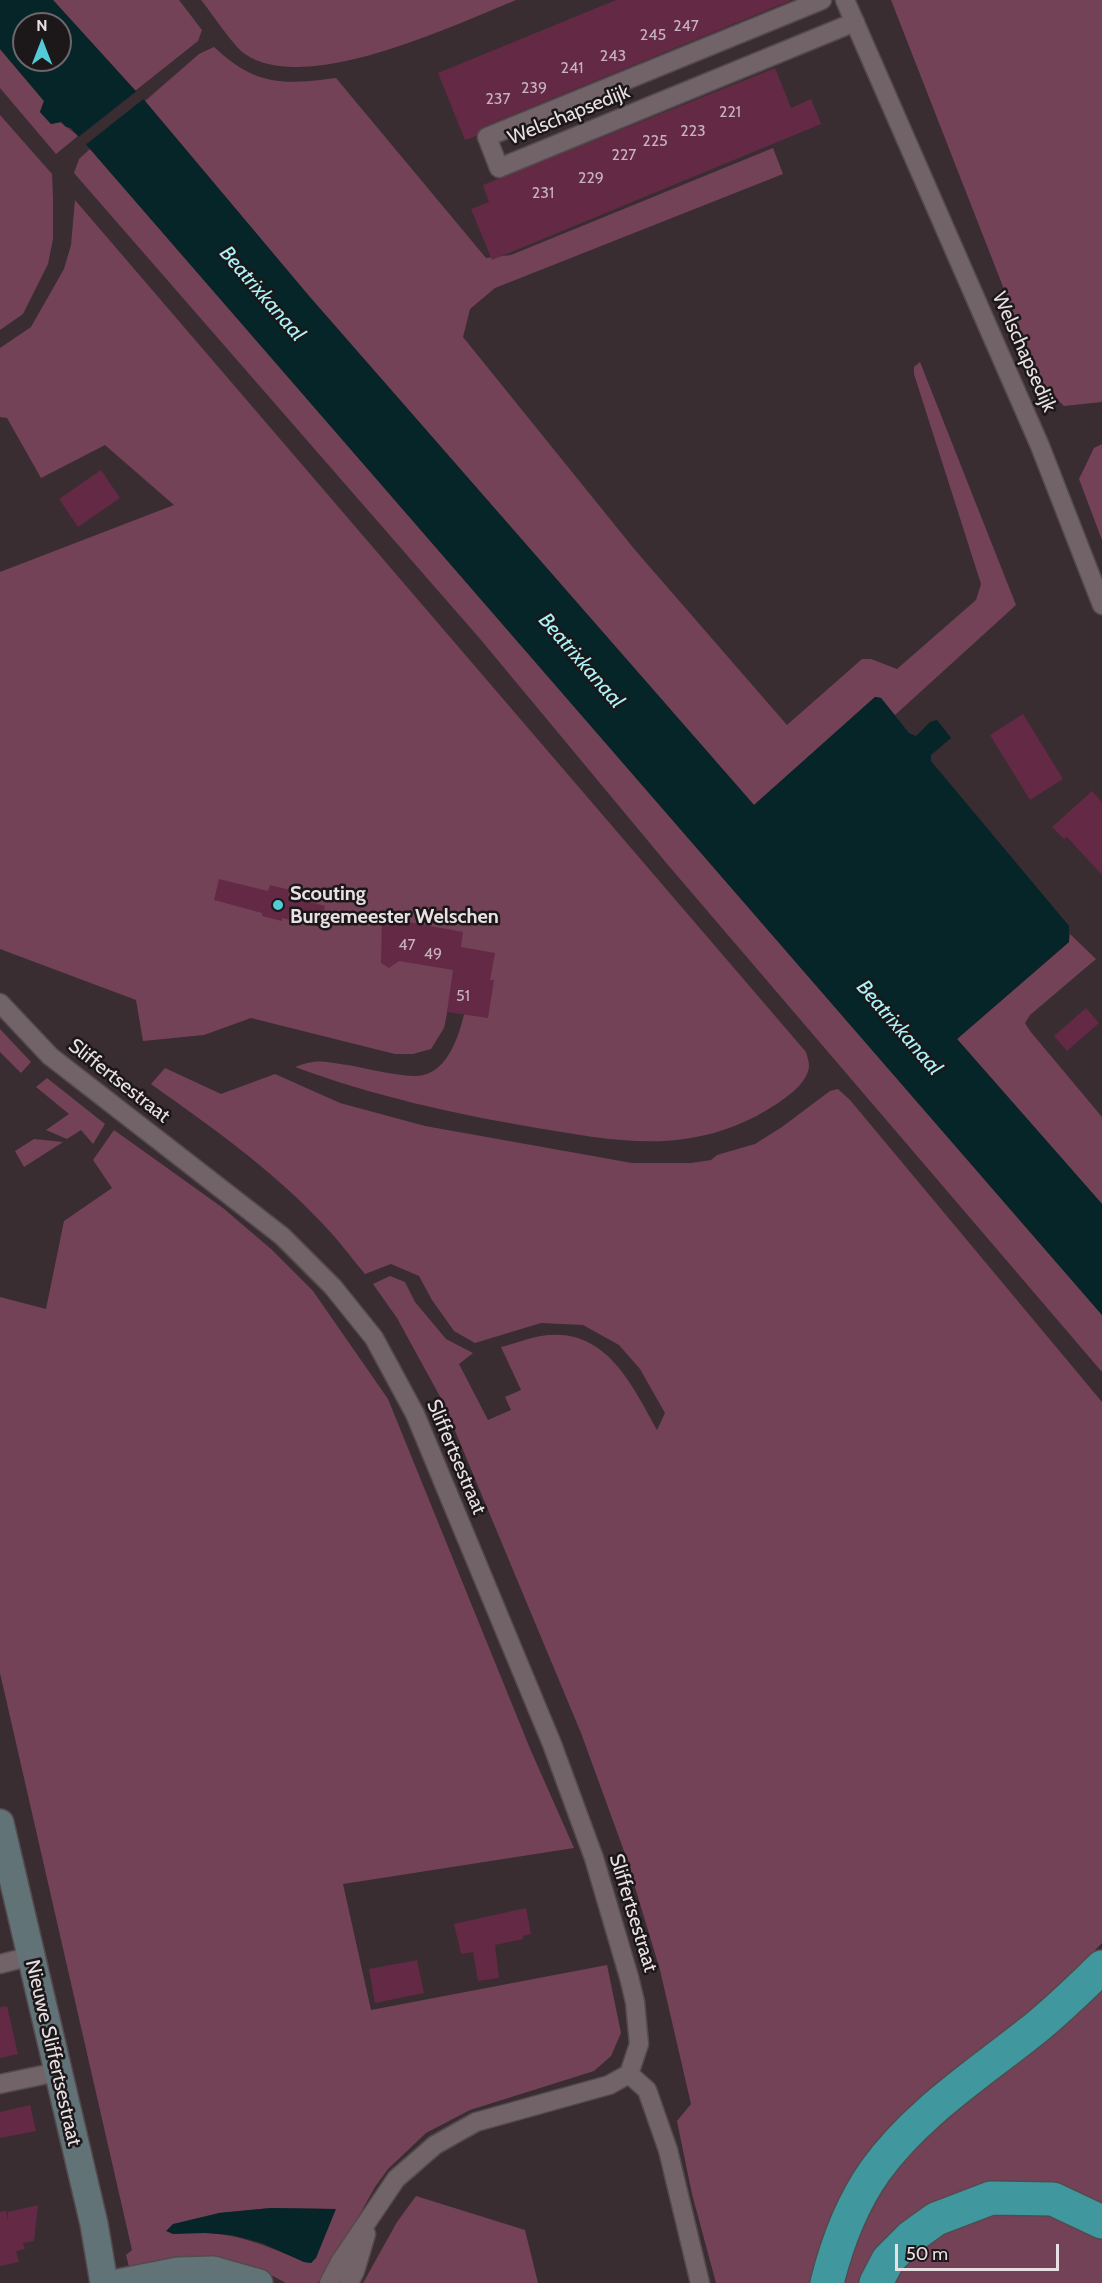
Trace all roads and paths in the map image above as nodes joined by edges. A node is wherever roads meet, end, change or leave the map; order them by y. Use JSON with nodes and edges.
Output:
{"nodes":[{"id":1,"x":822,"y":0,"type":"edge"},
{"id":2,"x":845,"y":0,"type":"edge"},
{"id":3,"x":855,"y":22,"type":"junction"},
{"id":4,"x":1102,"y":605,"type":"edge"},
{"id":5,"x":0,"y":1003,"type":"edge"},
{"id":6,"x":0,"y":1823,"type":"edge"},
{"id":7,"x":31,"y":1956,"type":"junction"},
{"id":8,"x":0,"y":1964,"type":"edge"},
{"id":9,"x":1102,"y":1967,"type":"edge"},
{"id":10,"x":57,"y":2072,"type":"junction"},
{"id":11,"x":628,"y":2074,"type":"junction"},
{"id":12,"x":0,"y":2084,"type":"edge"},
{"id":13,"x":1102,"y":2222,"type":"edge"},
{"id":14,"x":368,"y":2223,"type":"junction"},
{"id":15,"x":104,"y":2283,"type":"edge"},
{"id":16,"x":118,"y":2283,"type":"edge"},
{"id":17,"x":259,"y":2283,"type":"edge"},
{"id":18,"x":329,"y":2283,"type":"edge"},
{"id":19,"x":349,"y":2283,"type":"edge"},
{"id":20,"x":700,"y":2283,"type":"edge"},
{"id":21,"x":827,"y":2283,"type":"edge"},
{"id":22,"x":876,"y":2283,"type":"edge"}],
"edges":[{"from":1,"to":3,"type":"street","name":"Welschapsedijk"},
{"from":2,"to":3,"type":"street","name":"Welschapsedijk"},
{"from":3,"to":4,"type":"street","name":"Welschapsedijk"},
{"from":5,"to":11,"type":"street","name":"Sliffertsestraat"},
{"from":6,"to":7,"type":"street","name":"Nieuwe Sliffertsestraat"},
{"from":7,"to":8,"type":"street"},
{"from":7,"to":10,"type":"street","name":"Nieuwe Sliffertsestraat"},
{"from":9,"to":21,"type":"highway"},
{"from":10,"to":12,"type":"street"},
{"from":10,"to":15,"type":"street","name":"Nieuwe Sliffertsestraat"},
{"from":11,"to":14,"type":"street"},
{"from":11,"to":20,"type":"street"},
{"from":13,"to":22,"type":"highway"},
{"from":14,"to":18,"type":"street"},
{"from":14,"to":19,"type":"street"},
{"from":16,"to":17,"type":"street"}]}
